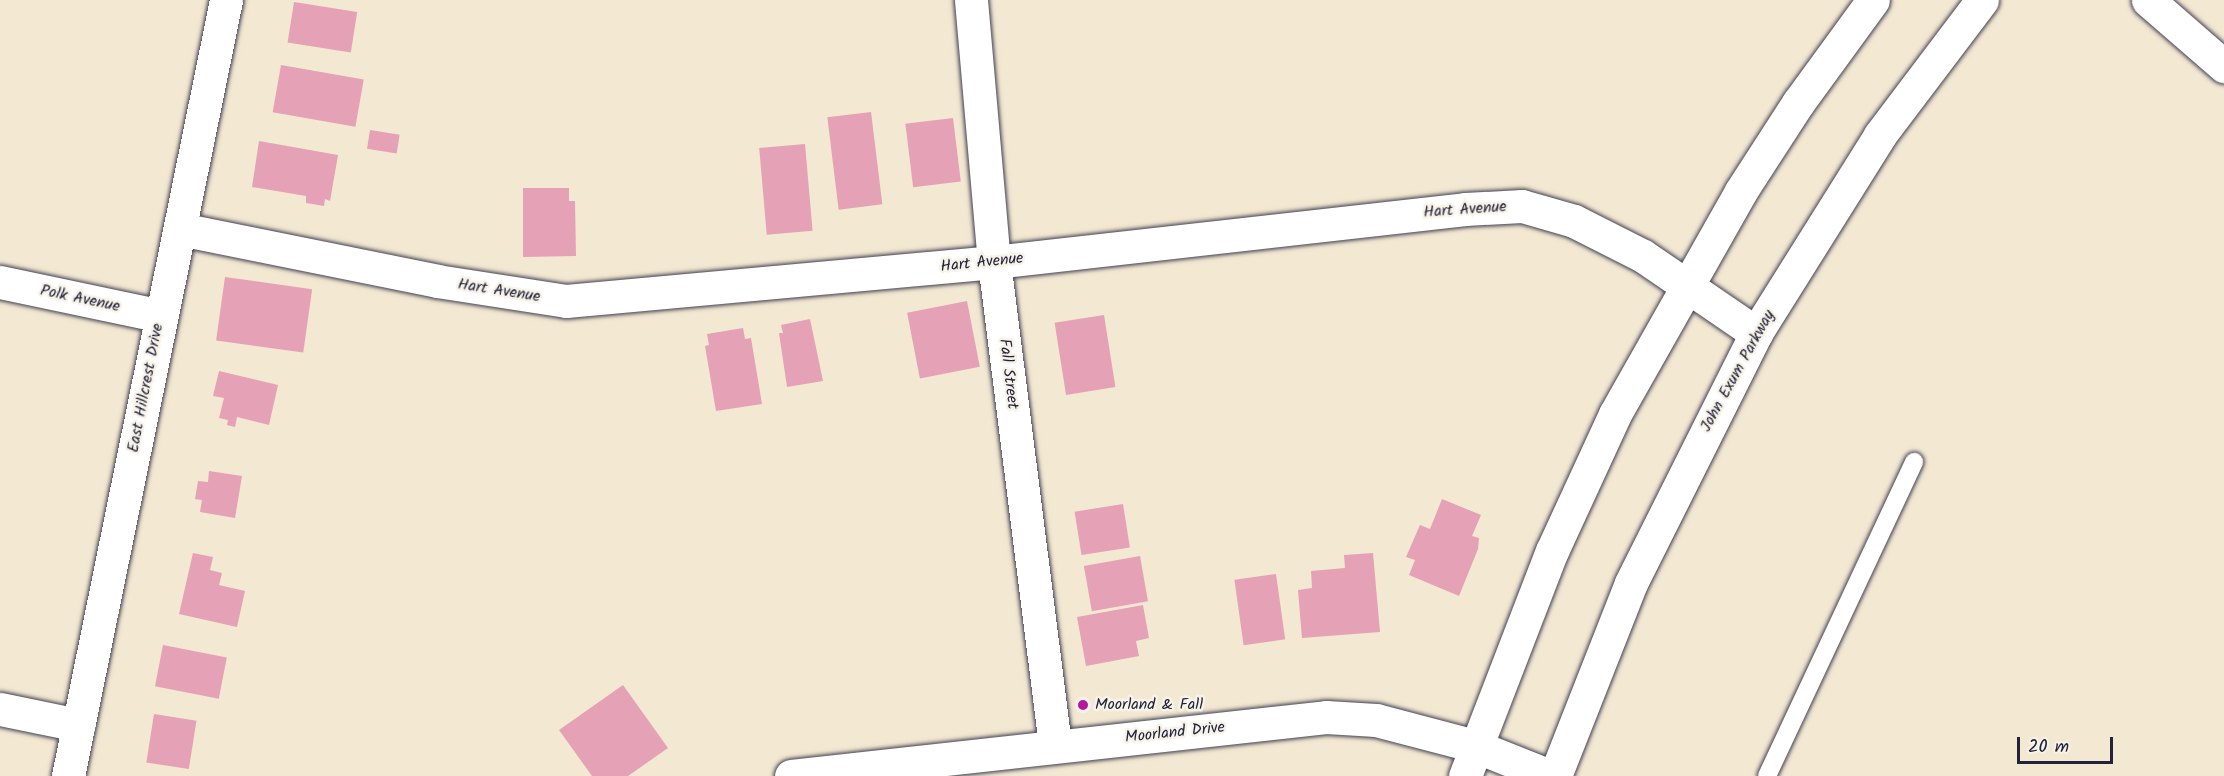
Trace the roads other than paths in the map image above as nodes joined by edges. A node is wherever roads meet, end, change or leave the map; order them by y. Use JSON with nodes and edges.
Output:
{"nodes":[{"id":1,"x":226,"y":0,"type":"edge"},
{"id":2,"x":971,"y":0,"type":"edge"},
{"id":3,"x":1873,"y":0,"type":"edge"},
{"id":4,"x":1982,"y":0,"type":"edge"},
{"id":5,"x":2148,"y":0,"type":"edge"},
{"id":6,"x":2224,"y":66,"type":"edge"},
{"id":7,"x":180,"y":229,"type":"junction"},
{"id":8,"x":994,"y":262,"type":"junction"},
{"id":9,"x":0,"y":282,"type":"edge"},
{"id":10,"x":1689,"y":284,"type":"junction"},
{"id":11,"x":161,"y":316,"type":"junction"},
{"id":12,"x":1756,"y":333,"type":"junction"},
{"id":13,"x":1914,"y":462,"type":"dead end"},
{"id":14,"x":0,"y":709,"type":"edge"},
{"id":15,"x":78,"y":725,"type":"junction"},
{"id":16,"x":1055,"y":746,"type":"junction"},
{"id":17,"x":1470,"y":761,"type":"edge"},
{"id":18,"x":69,"y":776,"type":"edge"},
{"id":19,"x":791,"y":776,"type":"edge"},
{"id":20,"x":1550,"y":776,"type":"edge"},
{"id":21,"x":1555,"y":776,"type":"edge"},
{"id":22,"x":1767,"y":776,"type":"edge"}],
"edges":[{"from":1,"to":7,"type":"street","name":"East Hillcrest Drive"},
{"from":2,"to":8,"type":"street","name":"Fall Street"},
{"from":3,"to":10,"type":"street"},
{"from":4,"to":12,"type":"street","name":"John Exum Parkway"},
{"from":5,"to":6,"type":"street"},
{"from":7,"to":8,"type":"street","name":"Hart Avenue"},
{"from":7,"to":11,"type":"street","name":"East Hillcrest Drive"},
{"from":8,"to":10,"type":"street","name":"Hart Avenue"},
{"from":8,"to":16,"type":"street","name":"Fall Street"},
{"from":9,"to":11,"type":"street","name":"Polk Avenue"},
{"from":10,"to":12,"type":"street","name":"Hart Avenue"},
{"from":10,"to":17,"type":"street"},
{"from":11,"to":15,"type":"street","name":"East Hillcrest Drive"},
{"from":12,"to":21,"type":"street","name":"John Exum Parkway"},
{"from":13,"to":22,"type":"lane"},
{"from":14,"to":15,"type":"street"},
{"from":15,"to":18,"type":"street","name":"East Hillcrest Drive"},
{"from":16,"to":17,"type":"street","name":"Moorland Drive"},
{"from":16,"to":19,"type":"street","name":"Moorland Drive"},
{"from":17,"to":20,"type":"street","name":"Moorland Drive"}]}
